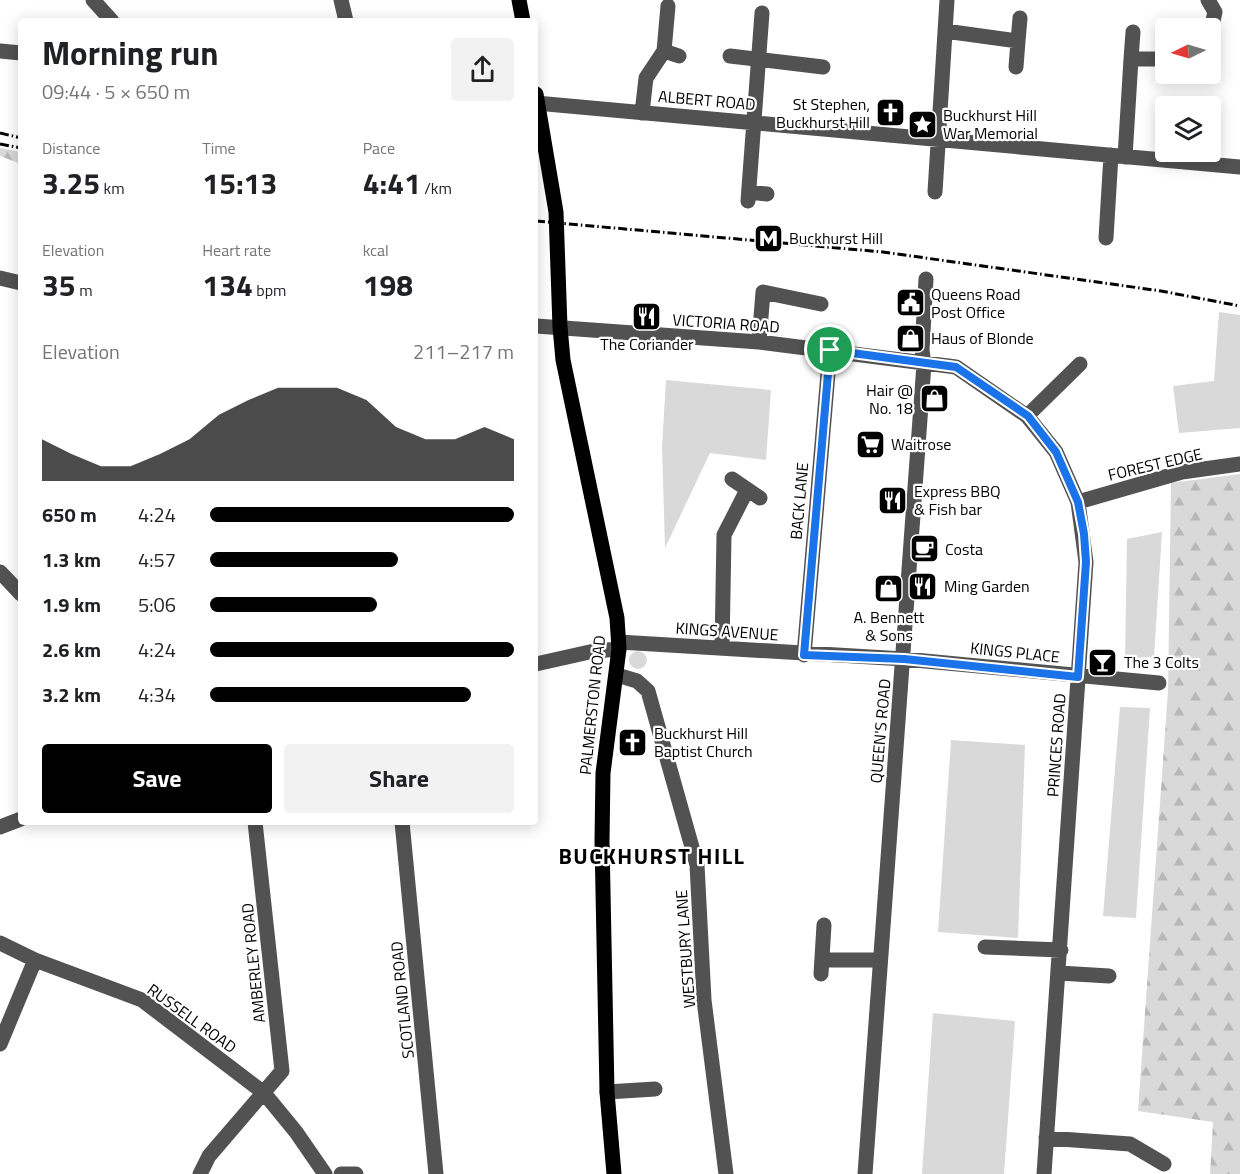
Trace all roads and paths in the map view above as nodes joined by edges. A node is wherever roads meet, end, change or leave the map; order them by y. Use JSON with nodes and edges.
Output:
{"nodes":[{"id":1,"x":93,"y":0,"type":"edge"},
{"id":2,"x":341,"y":0,"type":"edge"},
{"id":3,"x":519,"y":0,"type":"edge"},
{"id":4,"x":947,"y":0,"type":"edge"},
{"id":5,"x":1208,"y":0,"type":"edge"},
{"id":6,"x":668,"y":6,"type":"dead end"},
{"id":7,"x":762,"y":13,"type":"dead end"},
{"id":8,"x":109,"y":18,"type":"edge"},
{"id":9,"x":345,"y":18,"type":"edge"},
{"id":10,"x":522,"y":18,"type":"edge"},
{"id":11,"x":1020,"y":18,"type":"dead end"},
{"id":12,"x":1214,"y":18,"type":"edge"},
{"id":13,"x":945,"y":31,"type":"junction"},
{"id":14,"x":1133,"y":32,"type":"dead end"},
{"id":15,"x":1018,"y":41,"type":"junction"},
{"id":16,"x":0,"y":51,"type":"edge"},
{"id":17,"x":664,"y":51,"type":"junction"},
{"id":18,"x":18,"y":53,"type":"edge"},
{"id":19,"x":679,"y":56,"type":"dead end"},
{"id":20,"x":730,"y":56,"type":"dead end"},
{"id":21,"x":1131,"y":59,"type":"junction"},
{"id":22,"x":1155,"y":59,"type":"edge"},
{"id":23,"x":759,"y":62,"type":"junction"},
{"id":24,"x":823,"y":67,"type":"dead end"},
{"id":25,"x":1016,"y":67,"type":"dead end"},
{"id":26,"x":538,"y":100,"type":"edge"},
{"id":27,"x":538,"y":110,"type":"edge"},
{"id":28,"x":642,"y":112,"type":"junction"},
{"id":29,"x":754,"y":123,"type":"junction"},
{"id":30,"x":938,"y":140,"type":"junction"},
{"id":31,"x":1118,"y":156,"type":"junction"},
{"id":32,"x":1240,"y":167,"type":"edge"},
{"id":33,"x":934,"y":192,"type":"dead end"},
{"id":34,"x":767,"y":194,"type":"dead end"},
{"id":35,"x":1106,"y":238,"type":"dead end"},
{"id":36,"x":0,"y":278,"type":"edge"},
{"id":37,"x":18,"y":282,"type":"edge"},
{"id":38,"x":926,"y":285,"type":"dead end"},
{"id":39,"x":821,"y":304,"type":"dead end"},
{"id":40,"x":538,"y":326,"type":"edge"},
{"id":41,"x":560,"y":327,"type":"junction"},
{"id":42,"x":759,"y":342,"type":"junction"},
{"id":43,"x":830,"y":350,"type":"junction"},
{"id":44,"x":924,"y":364,"type":"junction"},
{"id":45,"x":1080,"y":364,"type":"dead end"},
{"id":46,"x":1028,"y":416,"type":"junction"},
{"id":47,"x":1240,"y":464,"type":"edge"},
{"id":48,"x":732,"y":479,"type":"dead end"},
{"id":49,"x":1078,"y":502,"type":"junction"},
{"id":50,"x":0,"y":572,"type":"edge"},
{"id":51,"x":18,"y":591,"type":"edge"},
{"id":52,"x":619,"y":645,"type":"junction"},
{"id":53,"x":722,"y":648,"type":"junction"},
{"id":54,"x":804,"y":655,"type":"junction"},
{"id":55,"x":904,"y":659,"type":"junction"},
{"id":56,"x":538,"y":664,"type":"edge"},
{"id":57,"x":617,"y":675,"type":"junction"},
{"id":58,"x":1078,"y":677,"type":"junction"},
{"id":59,"x":1159,"y":683,"type":"dead end"},
{"id":60,"x":18,"y":820,"type":"edge"},
{"id":61,"x":255,"y":825,"type":"edge"},
{"id":62,"x":402,"y":825,"type":"edge"},
{"id":63,"x":0,"y":827,"type":"edge"},
{"id":64,"x":824,"y":926,"type":"dead end"},
{"id":65,"x":0,"y":943,"type":"edge"},
{"id":66,"x":985,"y":947,"type":"dead end"},
{"id":67,"x":1060,"y":950,"type":"junction"},
{"id":68,"x":35,"y":960,"type":"junction"},
{"id":69,"x":880,"y":960,"type":"junction"},
{"id":70,"x":1059,"y":974,"type":"junction"},
{"id":71,"x":1109,"y":976,"type":"dead end"},
{"id":72,"x":0,"y":1044,"type":"edge"},
{"id":73,"x":655,"y":1089,"type":"dead end"},
{"id":74,"x":607,"y":1092,"type":"junction"},
{"id":75,"x":264,"y":1093,"type":"junction"},
{"id":76,"x":1046,"y":1138,"type":"junction"},
{"id":77,"x":1164,"y":1164,"type":"dead end"},
{"id":78,"x":200,"y":1174,"type":"edge"},
{"id":79,"x":325,"y":1174,"type":"edge"},
{"id":80,"x":341,"y":1174,"type":"edge"},
{"id":81,"x":356,"y":1174,"type":"edge"},
{"id":82,"x":436,"y":1174,"type":"edge"},
{"id":83,"x":614,"y":1174,"type":"edge"},
{"id":84,"x":726,"y":1174,"type":"edge"},
{"id":85,"x":865,"y":1174,"type":"edge"},
{"id":86,"x":1044,"y":1174,"type":"edge"}],
"edges":[{"from":1,"to":8,"type":"street"},
{"from":2,"to":9,"type":"street"},
{"from":3,"to":10,"type":"main road"},
{"from":4,"to":13,"type":"street"},
{"from":5,"to":12,"type":"street"},
{"from":6,"to":17,"type":"street"},
{"from":7,"to":23,"type":"street"},
{"from":11,"to":15,"type":"street"},
{"from":13,"to":15,"type":"street"},
{"from":13,"to":30,"type":"street"},
{"from":14,"to":21,"type":"street"},
{"from":15,"to":25,"type":"street"},
{"from":16,"to":18,"type":"street"},
{"from":17,"to":19,"type":"street"},
{"from":17,"to":28,"type":"street"},
{"from":20,"to":23,"type":"street"},
{"from":21,"to":22,"type":"street"},
{"from":21,"to":31,"type":"street"},
{"from":23,"to":24,"type":"street"},
{"from":23,"to":29,"type":"street"},
{"from":26,"to":28,"type":"street","name":"ALBERT ROAD"},
{"from":27,"to":41,"type":"main road","name":"PALMERSTON ROAD"},
{"from":28,"to":29,"type":"street","name":"ALBERT ROAD"},
{"from":29,"to":30,"type":"street","name":"ALBERT ROAD"},
{"from":29,"to":34,"type":"street"},
{"from":30,"to":31,"type":"street","name":"ALBERT ROAD"},
{"from":30,"to":33,"type":"street"},
{"from":31,"to":32,"type":"street","name":"ALBERT ROAD"},
{"from":31,"to":35,"type":"street"},
{"from":36,"to":37,"type":"street"},
{"from":38,"to":44,"type":"street","name":"QUEEN'S ROAD"},
{"from":39,"to":42,"type":"street"},
{"from":40,"to":41,"type":"street","name":"VICTORIA ROAD"},
{"from":41,"to":42,"type":"street","name":"VICTORIA ROAD"},
{"from":41,"to":52,"type":"main road","name":"PALMERSTON ROAD"},
{"from":42,"to":43,"type":"street","name":"VICTORIA ROAD"},
{"from":43,"to":44,"type":"street","name":"VICTORIA ROAD"},
{"from":43,"to":54,"type":"street","name":"BACK LANE"},
{"from":44,"to":46,"type":"street","name":"PRINCES ROAD"},
{"from":44,"to":55,"type":"street","name":"QUEEN'S ROAD"},
{"from":45,"to":46,"type":"street"},
{"from":46,"to":49,"type":"street","name":"PRINCES ROAD"},
{"from":47,"to":49,"type":"street","name":"FOREST EDGE"},
{"from":48,"to":53,"type":"street"},
{"from":49,"to":58,"type":"street","name":"PRINCES ROAD"},
{"from":50,"to":51,"type":"street"},
{"from":52,"to":53,"type":"street","name":"KINGS AVENUE"},
{"from":52,"to":56,"type":"street","name":"KINGS AVENUE"},
{"from":52,"to":57,"type":"main road","name":"PALMERSTON ROAD"},
{"from":53,"to":54,"type":"street","name":"KINGS AVENUE"},
{"from":54,"to":55,"type":"street","name":"KINGS AVENUE"},
{"from":55,"to":58,"type":"street","name":"KINGS PLACE"},
{"from":55,"to":69,"type":"street","name":"QUEEN'S ROAD"},
{"from":57,"to":74,"type":"main road","name":"PALMERSTON ROAD"},
{"from":57,"to":84,"type":"street","name":"WESTBURY LANE"},
{"from":58,"to":59,"type":"street","name":"KINGS PLACE"},
{"from":58,"to":67,"type":"street","name":"PRINCES ROAD"},
{"from":60,"to":63,"type":"street"},
{"from":61,"to":75,"type":"street","name":"AMBERLEY ROAD"},
{"from":62,"to":82,"type":"street","name":"SCOTLAND ROAD"},
{"from":64,"to":69,"type":"street"},
{"from":65,"to":68,"type":"street","name":"RUSSELL ROAD"},
{"from":66,"to":67,"type":"street"},
{"from":67,"to":70,"type":"street","name":"PRINCES ROAD"},
{"from":68,"to":72,"type":"street"},
{"from":68,"to":75,"type":"street","name":"RUSSELL ROAD"},
{"from":69,"to":85,"type":"street","name":"QUEEN'S ROAD"},
{"from":70,"to":71,"type":"street"},
{"from":70,"to":76,"type":"street","name":"PRINCES ROAD"},
{"from":73,"to":74,"type":"street"},
{"from":74,"to":83,"type":"main road","name":"PALMERSTON ROAD"},
{"from":75,"to":78,"type":"street","name":"AMBERLEY ROAD"},
{"from":75,"to":79,"type":"street","name":"RUSSELL ROAD"},
{"from":76,"to":77,"type":"street"},
{"from":76,"to":86,"type":"street","name":"PRINCES ROAD"},
{"from":80,"to":81,"type":"street"}]}
